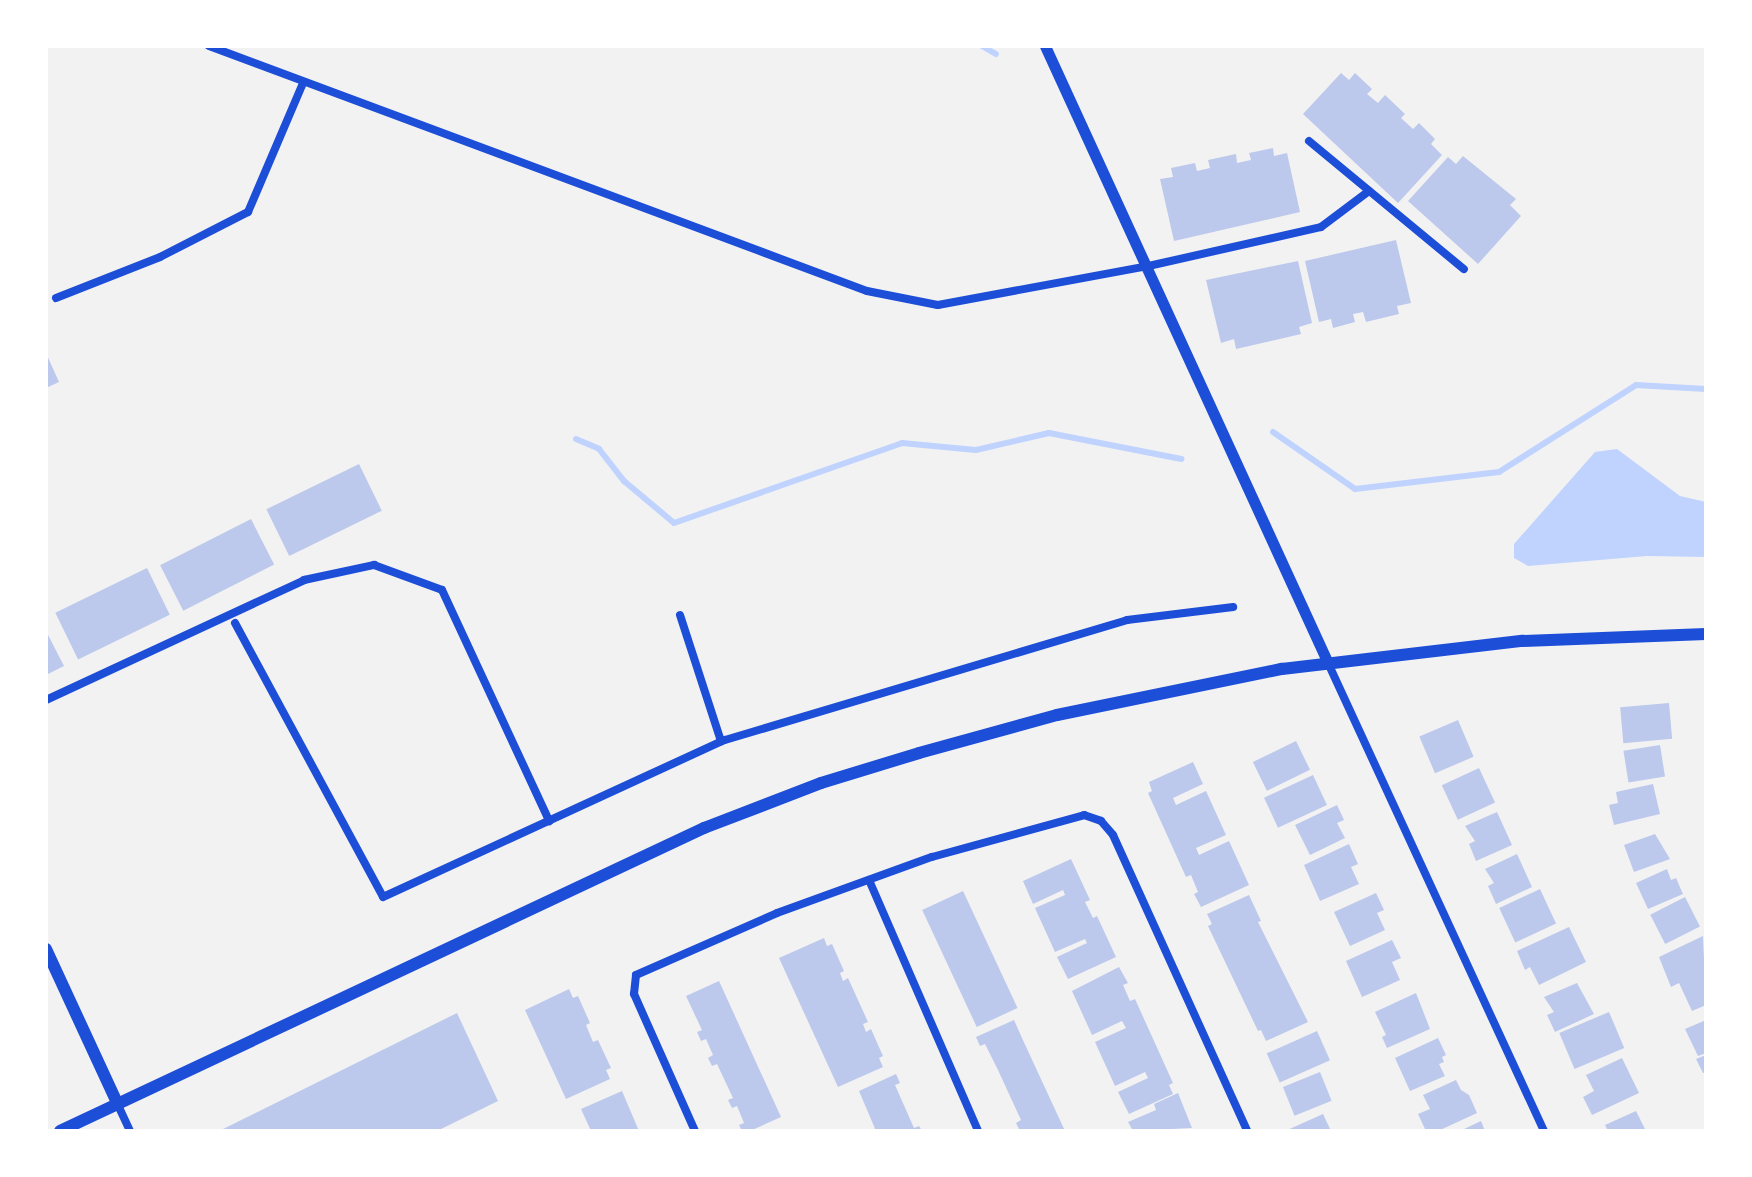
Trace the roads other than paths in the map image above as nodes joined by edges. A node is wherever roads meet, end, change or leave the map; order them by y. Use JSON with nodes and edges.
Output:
{"nodes":[{"id":1,"x":209,"y":46,"type":"edge"},
{"id":2,"x":1045,"y":46,"type":"edge"},
{"id":3,"x":303,"y":83,"type":"junction"},
{"id":4,"x":1309,"y":141,"type":"dead end"},
{"id":5,"x":1369,"y":191,"type":"junction"},
{"id":6,"x":1144,"y":267,"type":"junction"},
{"id":7,"x":1464,"y":269,"type":"dead end"},
{"id":8,"x":56,"y":298,"type":"dead end"},
{"id":9,"x":1233,"y":607,"type":"dead end"},
{"id":10,"x":680,"y":615,"type":"dead end"},
{"id":11,"x":235,"y":623,"type":"dead end"},
{"id":12,"x":1706,"y":634,"type":"edge"},
{"id":13,"x":1328,"y":663,"type":"junction"},
{"id":14,"x":46,"y":700,"type":"edge"},
{"id":15,"x":721,"y":741,"type":"junction"},
{"id":16,"x":549,"y":821,"type":"junction"},
{"id":17,"x":869,"y":880,"type":"junction"},
{"id":18,"x":46,"y":949,"type":"edge"},
{"id":19,"x":117,"y":1103,"type":"junction"},
{"id":20,"x":60,"y":1131,"type":"edge"},
{"id":21,"x":130,"y":1131,"type":"edge"},
{"id":22,"x":695,"y":1131,"type":"edge"},
{"id":23,"x":978,"y":1131,"type":"edge"},
{"id":24,"x":1247,"y":1131,"type":"edge"},
{"id":25,"x":1544,"y":1131,"type":"edge"}],
"edges":[{"from":1,"to":3,"type":"street"},
{"from":2,"to":6,"type":"street"},
{"from":3,"to":6,"type":"street"},
{"from":3,"to":8,"type":"street"},
{"from":4,"to":5,"type":"street"},
{"from":5,"to":6,"type":"street"},
{"from":5,"to":7,"type":"street"},
{"from":6,"to":13,"type":"street"},
{"from":9,"to":15,"type":"street"},
{"from":10,"to":15,"type":"street"},
{"from":11,"to":16,"type":"street"},
{"from":12,"to":13,"type":"main road"},
{"from":13,"to":19,"type":"main road"},
{"from":13,"to":25,"type":"street"},
{"from":14,"to":16,"type":"street"},
{"from":15,"to":16,"type":"street"},
{"from":17,"to":22,"type":"street"},
{"from":17,"to":23,"type":"street"},
{"from":17,"to":24,"type":"street"},
{"from":18,"to":19,"type":"main road"},
{"from":19,"to":20,"type":"main road"},
{"from":19,"to":21,"type":"street"}]}
